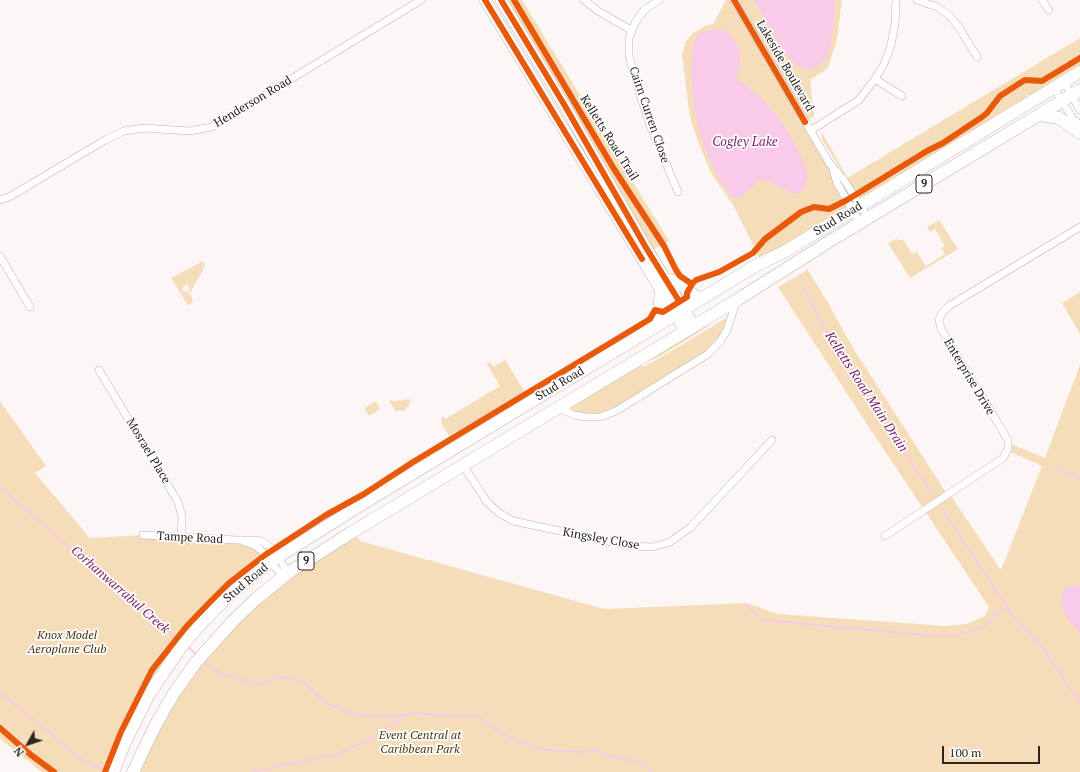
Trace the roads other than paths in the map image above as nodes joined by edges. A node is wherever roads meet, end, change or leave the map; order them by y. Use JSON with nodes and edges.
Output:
{"nodes":[{"id":1,"x":421,"y":0,"type":"edge"},
{"id":2,"x":485,"y":0,"type":"edge"},
{"id":3,"x":501,"y":0,"type":"edge"},
{"id":4,"x":584,"y":0,"type":"edge"},
{"id":5,"x":659,"y":0,"type":"edge"},
{"id":6,"x":734,"y":0,"type":"edge"},
{"id":7,"x":896,"y":0,"type":"edge"},
{"id":8,"x":917,"y":0,"type":"edge"},
{"id":9,"x":1042,"y":0,"type":"edge"},
{"id":10,"x":1049,"y":10,"type":"dead end"},
{"id":11,"x":631,"y":30,"type":"junction"},
{"id":12,"x":977,"y":57,"type":"dead end"},
{"id":13,"x":1080,"y":72,"type":"edge"},
{"id":14,"x":876,"y":79,"type":"junction"},
{"id":15,"x":1059,"y":85,"type":"junction"},
{"id":16,"x":902,"y":96,"type":"dead end"},
{"id":17,"x":1071,"y":96,"type":"edge"},
{"id":18,"x":1080,"y":110,"type":"edge"},
{"id":19,"x":1040,"y":115,"type":"junction"},
{"id":20,"x":1080,"y":125,"type":"edge"},
{"id":21,"x":810,"y":131,"type":"junction"},
{"id":22,"x":1080,"y":132,"type":"edge"},
{"id":23,"x":678,"y":192,"type":"dead end"},
{"id":24,"x":11,"y":196,"type":"junction"},
{"id":25,"x":0,"y":200,"type":"edge"},
{"id":26,"x":0,"y":206,"type":"edge"},
{"id":27,"x":856,"y":208,"type":"junction"},
{"id":28,"x":864,"y":221,"type":"junction"},
{"id":29,"x":1080,"y":227,"type":"edge"},
{"id":30,"x":1,"y":257,"type":"edge"},
{"id":31,"x":665,"y":278,"type":"junction"},
{"id":32,"x":661,"y":290,"type":"junction"},
{"id":33,"x":702,"y":299,"type":"junction"},
{"id":34,"x":737,"y":300,"type":"junction"},
{"id":35,"x":30,"y":307,"type":"dead end"},
{"id":36,"x":680,"y":312,"type":"junction"},
{"id":37,"x":689,"y":329,"type":"junction"},
{"id":38,"x":647,"y":332,"type":"junction"},
{"id":39,"x":99,"y":370,"type":"dead end"},
{"id":40,"x":559,"y":408,"type":"junction"},
{"id":41,"x":772,"y":440,"type":"dead end"},
{"id":42,"x":463,"y":465,"type":"junction"},
{"id":43,"x":143,"y":536,"type":"dead end"},
{"id":44,"x":885,"y":536,"type":"dead end"},
{"id":45,"x":181,"y":537,"type":"junction"},
{"id":46,"x":274,"y":559,"type":"junction"},
{"id":47,"x":286,"y":575,"type":"junction"},
{"id":48,"x":114,"y":769,"type":"edge"},
{"id":49,"x":133,"y":772,"type":"edge"}],
"edges":[{"from":1,"to":24,"type":"street","name":"Henderson Road"},
{"from":2,"to":32,"type":"main road"},
{"from":3,"to":31,"type":"main road"},
{"from":4,"to":11,"type":"street"},
{"from":5,"to":11,"type":"street","name":"Cairn Curren Close"},
{"from":6,"to":21,"type":"street","name":"Lakeside Boulevard"},
{"from":7,"to":14,"type":"street"},
{"from":8,"to":12,"type":"street"},
{"from":9,"to":10,"type":"street"},
{"from":11,"to":23,"type":"street","name":"Cairn Curren Close"},
{"from":13,"to":15,"type":"highway","name":"Stud Road","number":"9"},
{"from":14,"to":16,"type":"street"},
{"from":14,"to":21,"type":"street"},
{"from":15,"to":17,"type":"street"},
{"from":15,"to":17,"type":"street"},
{"from":15,"to":27,"type":"highway","name":"Stud Road","number":"9"},
{"from":17,"to":18,"type":"street"},
{"from":17,"to":19,"type":"highway","name":"Stud Road","number":"9"},
{"from":17,"to":20,"type":"street"},
{"from":19,"to":22,"type":"highway"},
{"from":19,"to":28,"type":"highway","name":"Stud Road","number":"9"},
{"from":21,"to":27,"type":"street","name":"Lakeside Boulevard"},
{"from":24,"to":25,"type":"street","name":"Henderson Road"},
{"from":24,"to":26,"type":"street","name":"Henderson Road"},
{"from":27,"to":28,"type":"street","name":"Lakeside Boulevard"},
{"from":27,"to":33,"type":"highway","name":"Stud Road","number":"9"},
{"from":28,"to":34,"type":"highway","name":"Stud Road","number":"9"},
{"from":29,"to":44,"type":"street","name":"Enterprise Drive"},
{"from":30,"to":35,"type":"street"},
{"from":31,"to":33,"type":"main road"},
{"from":31,"to":36,"type":"main road"},
{"from":32,"to":36,"type":"main road"},
{"from":32,"to":38,"type":"highway"},
{"from":33,"to":36,"type":"highway","name":"Stud Road","number":"9"},
{"from":34,"to":37,"type":"highway","name":"Stud Road","number":"9"},
{"from":34,"to":40,"type":"street","name":"Stud Road"},
{"from":36,"to":37,"type":"main road"},
{"from":36,"to":38,"type":"highway","name":"Stud Road","number":"9"},
{"from":37,"to":40,"type":"highway","name":"Stud Road","number":"9"},
{"from":38,"to":46,"type":"highway","name":"Stud Road","number":"9"},
{"from":39,"to":45,"type":"street","name":"Mosrael Place"},
{"from":40,"to":42,"type":"highway","name":"Stud Road","number":"9"},
{"from":41,"to":42,"type":"street","name":"Kingsley Close"},
{"from":42,"to":47,"type":"highway","name":"Stud Road","number":"9"},
{"from":43,"to":45,"type":"street","name":"Tampe Road"},
{"from":45,"to":46,"type":"street","name":"Tampe Road"},
{"from":46,"to":47,"type":"street","name":"Tampe Road"},
{"from":46,"to":48,"type":"highway","name":"Stud Road","number":"9"},
{"from":47,"to":49,"type":"highway","name":"Stud Road","number":"9"}]}
